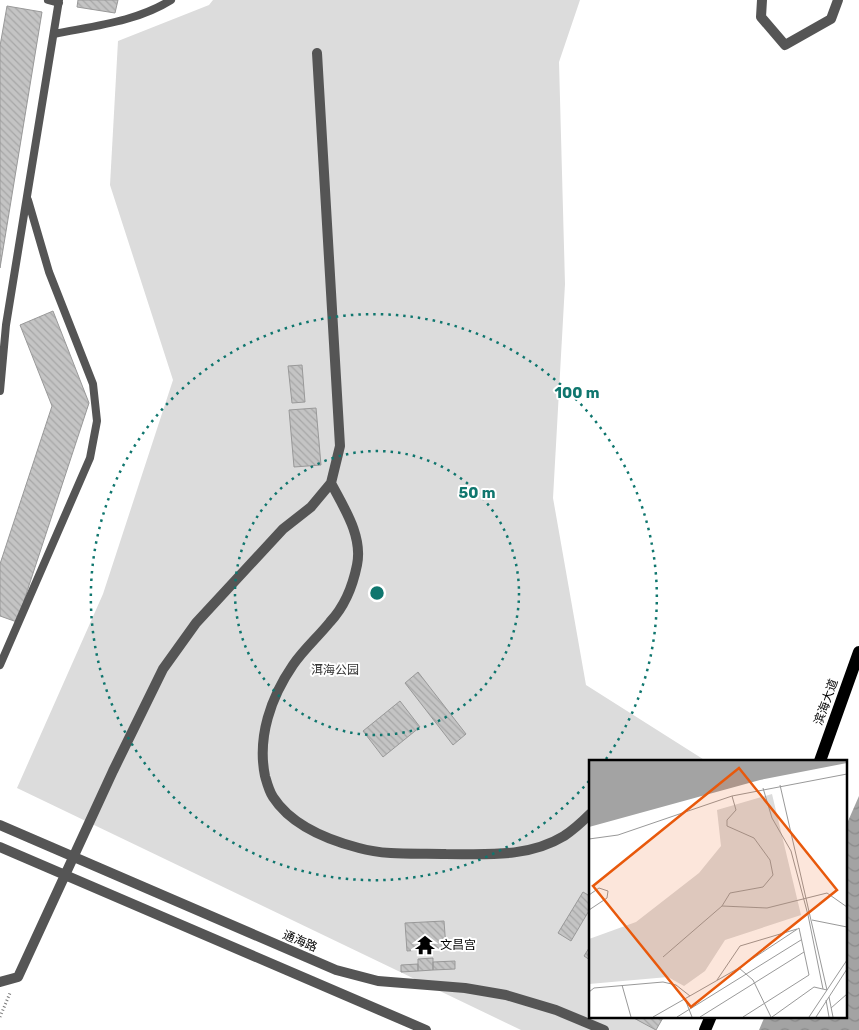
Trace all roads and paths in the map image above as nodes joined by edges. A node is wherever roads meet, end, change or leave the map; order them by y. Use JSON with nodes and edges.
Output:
{"nodes":[{"id":1,"x":48,"y":0,"type":"edge"},
{"id":2,"x":171,"y":0,"type":"edge"},
{"id":3,"x":762,"y":0,"type":"edge"},
{"id":4,"x":838,"y":0,"type":"edge"},
{"id":5,"x":59,"y":2,"type":"edge"},
{"id":6,"x":54,"y":34,"type":"junction"},
{"id":7,"x":317,"y":54,"type":"dead end"},
{"id":8,"x":28,"y":200,"type":"junction"},
{"id":9,"x":3,"y":340,"type":"edge"},
{"id":10,"x":0,"y":391,"type":"edge"},
{"id":11,"x":331,"y":484,"type":"junction"},
{"id":12,"x":859,"y":652,"type":"edge"},
{"id":13,"x":0,"y":664,"type":"edge"},
{"id":14,"x":820,"y":760,"type":"edge"},
{"id":15,"x":589,"y":815,"type":"edge"},
{"id":16,"x":0,"y":825,"type":"edge"},
{"id":17,"x":0,"y":847,"type":"edge"},
{"id":18,"x":18,"y":977,"type":"junction"},
{"id":19,"x":0,"y":982,"type":"edge"},
{"id":20,"x":0,"y":1017,"type":"edge"},
{"id":21,"x":710,"y":1018,"type":"edge"},
{"id":22,"x":426,"y":1030,"type":"edge"},
{"id":23,"x":604,"y":1030,"type":"edge"},
{"id":24,"x":705,"y":1030,"type":"edge"}],
"edges":[{"from":1,"to":5,"type":"lane"},
{"from":2,"to":6,"type":"lane"},
{"from":3,"to":4,"type":"street"},
{"from":5,"to":6,"type":"lane"},
{"from":6,"to":8,"type":"lane"},
{"from":7,"to":11,"type":"street"},
{"from":8,"to":9,"type":"lane"},
{"from":8,"to":13,"type":"lane"},
{"from":9,"to":10,"type":"lane"},
{"from":11,"to":15,"type":"street"},
{"from":11,"to":18,"type":"street"},
{"from":12,"to":14,"type":"main road","name":"滨海大道"},
{"from":16,"to":23,"type":"street","name":"通海路"},
{"from":17,"to":22,"type":"street"},
{"from":18,"to":19,"type":"street"},
{"from":18,"to":20,"type":"path"},
{"from":21,"to":24,"type":"main road"}]}
